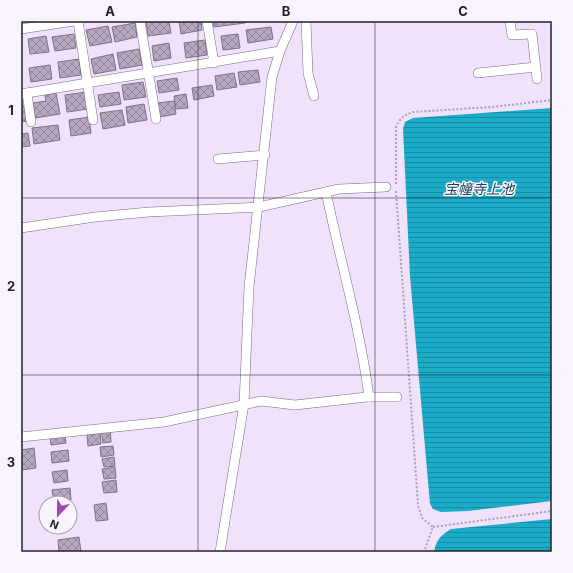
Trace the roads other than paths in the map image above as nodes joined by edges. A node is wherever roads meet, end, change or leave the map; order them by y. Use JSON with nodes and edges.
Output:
{"nodes":[{"id":1,"x":74,"y":21,"type":"edge"},
{"id":2,"x":78,"y":21,"type":"edge"},
{"id":3,"x":140,"y":21,"type":"edge"},
{"id":4,"x":207,"y":21,"type":"edge"},
{"id":5,"x":292,"y":21,"type":"edge"},
{"id":6,"x":306,"y":21,"type":"edge"},
{"id":7,"x":510,"y":21,"type":"edge"},
{"id":8,"x":21,"y":29,"type":"edge"},
{"id":9,"x":280,"y":51,"type":"junction"},
{"id":10,"x":214,"y":63,"type":"junction"},
{"id":11,"x":536,"y":67,"type":"junction"},
{"id":12,"x":148,"y":73,"type":"junction"},
{"id":13,"x":478,"y":73,"type":"dead end"},
{"id":14,"x":537,"y":79,"type":"dead end"},
{"id":15,"x":88,"y":83,"type":"junction"},
{"id":16,"x":24,"y":93,"type":"edge"},
{"id":17,"x":314,"y":96,"type":"dead end"},
{"id":18,"x":156,"y":119,"type":"dead end"},
{"id":19,"x":93,"y":120,"type":"dead end"},
{"id":20,"x":31,"y":122,"type":"dead end"},
{"id":21,"x":265,"y":155,"type":"junction"},
{"id":22,"x":218,"y":159,"type":"dead end"},
{"id":23,"x":386,"y":187,"type":"dead end"},
{"id":24,"x":326,"y":192,"type":"junction"},
{"id":25,"x":259,"y":207,"type":"junction"},
{"id":26,"x":21,"y":228,"type":"edge"},
{"id":27,"x":369,"y":397,"type":"junction"},
{"id":28,"x":397,"y":397,"type":"dead end"},
{"id":29,"x":244,"y":404,"type":"junction"},
{"id":30,"x":21,"y":437,"type":"edge"},
{"id":31,"x":220,"y":552,"type":"edge"}],
"edges":[{"from":1,"to":8,"type":"street"},
{"from":2,"to":15,"type":"street"},
{"from":3,"to":12,"type":"street"},
{"from":4,"to":10,"type":"street"},
{"from":5,"to":9,"type":"street"},
{"from":6,"to":17,"type":"street"},
{"from":7,"to":11,"type":"street"},
{"from":9,"to":10,"type":"street"},
{"from":9,"to":21,"type":"street"},
{"from":10,"to":12,"type":"street"},
{"from":11,"to":13,"type":"street"},
{"from":11,"to":14,"type":"street"},
{"from":12,"to":15,"type":"street"},
{"from":12,"to":18,"type":"street"},
{"from":15,"to":16,"type":"street"},
{"from":15,"to":19,"type":"street"},
{"from":16,"to":20,"type":"street"},
{"from":21,"to":22,"type":"street"},
{"from":21,"to":25,"type":"street"},
{"from":23,"to":24,"type":"street"},
{"from":24,"to":25,"type":"street"},
{"from":24,"to":27,"type":"street"},
{"from":25,"to":26,"type":"street"},
{"from":25,"to":29,"type":"street"},
{"from":27,"to":28,"type":"street"},
{"from":27,"to":29,"type":"street"},
{"from":29,"to":30,"type":"street"},
{"from":29,"to":31,"type":"street"}]}
